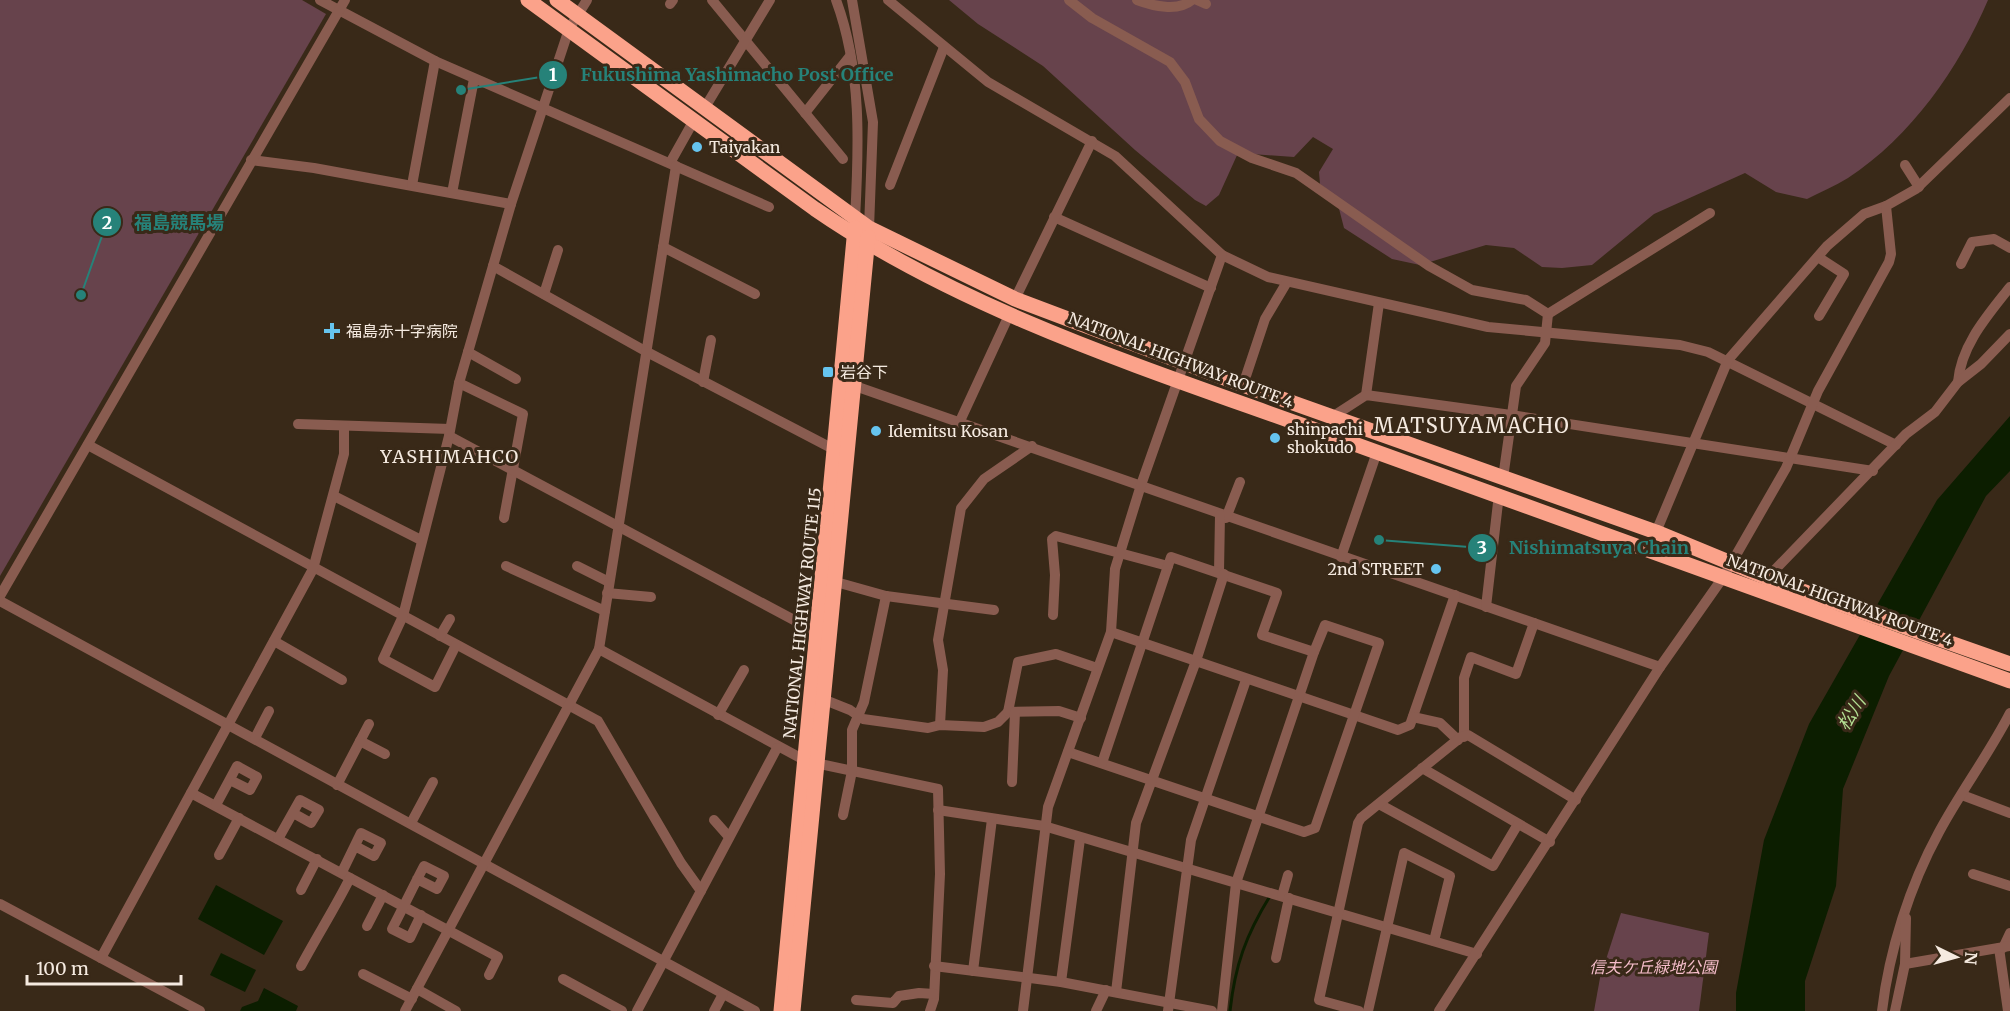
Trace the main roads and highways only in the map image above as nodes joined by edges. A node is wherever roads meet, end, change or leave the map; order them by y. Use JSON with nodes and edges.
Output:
{"nodes":[{"id":1,"x":528,"y":0,"type":"edge"},
{"id":2,"x":557,"y":0,"type":"edge"},
{"id":3,"x":855,"y":219,"type":"junction"},
{"id":4,"x":869,"y":228,"type":"junction"},
{"id":5,"x":861,"y":240,"type":"junction"},
{"id":6,"x":1012,"y":306,"type":"junction"},
{"id":7,"x":842,"y":453,"type":"junction"},
{"id":8,"x":1728,"y":570,"type":"junction"},
{"id":9,"x":1771,"y":585,"type":"junction"},
{"id":10,"x":825,"y":635,"type":"junction"},
{"id":11,"x":2010,"y":664,"type":"edge"},
{"id":12,"x":2010,"y":681,"type":"edge"},
{"id":13,"x":812,"y":762,"type":"junction"},
{"id":14,"x":781,"y":1011,"type":"edge"},
{"id":15,"x":793,"y":1011,"type":"edge"}],
"edges":[{"from":1,"to":5,"type":"highway","name":"NATIONAL HIGHWAY ROUTE 4"},
{"from":2,"to":3,"type":"highway","name":"NATIONAL HIGHWAY ROUTE 4"},
{"from":3,"to":4,"type":"highway","name":"NATIONAL HIGHWAY ROUTE 4"},
{"from":3,"to":5,"type":"highway","name":"NATIONAL HIGHWAY ROUTE 115"},
{"from":4,"to":5,"type":"highway","name":"NATIONAL HIGHWAY ROUTE 115"},
{"from":4,"to":6,"type":"highway","name":"NATIONAL HIGHWAY ROUTE 4"},
{"from":5,"to":6,"type":"highway","name":"NATIONAL HIGHWAY ROUTE 4"},
{"from":5,"to":7,"type":"highway","name":"NATIONAL HIGHWAY ROUTE 115"},
{"from":5,"to":7,"type":"highway","name":"NATIONAL HIGHWAY ROUTE 115"},
{"from":6,"to":8,"type":"highway","name":"NATIONAL HIGHWAY ROUTE 4"},
{"from":6,"to":8,"type":"highway","name":"NATIONAL HIGHWAY ROUTE 4"},
{"from":7,"to":10,"type":"highway","name":"NATIONAL HIGHWAY ROUTE 115"},
{"from":7,"to":10,"type":"highway","name":"NATIONAL HIGHWAY ROUTE 115"},
{"from":8,"to":9,"type":"highway","name":"NATIONAL HIGHWAY ROUTE 4"},
{"from":9,"to":11,"type":"highway","name":"NATIONAL HIGHWAY ROUTE 4"},
{"from":9,"to":12,"type":"highway","name":"NATIONAL HIGHWAY ROUTE 4"},
{"from":10,"to":13,"type":"highway","name":"NATIONAL HIGHWAY ROUTE 115"},
{"from":10,"to":13,"type":"highway","name":"NATIONAL HIGHWAY ROUTE 115"},
{"from":13,"to":14,"type":"highway","name":"NATIONAL HIGHWAY ROUTE 115"},
{"from":13,"to":15,"type":"highway","name":"NATIONAL HIGHWAY ROUTE 115"}]}
